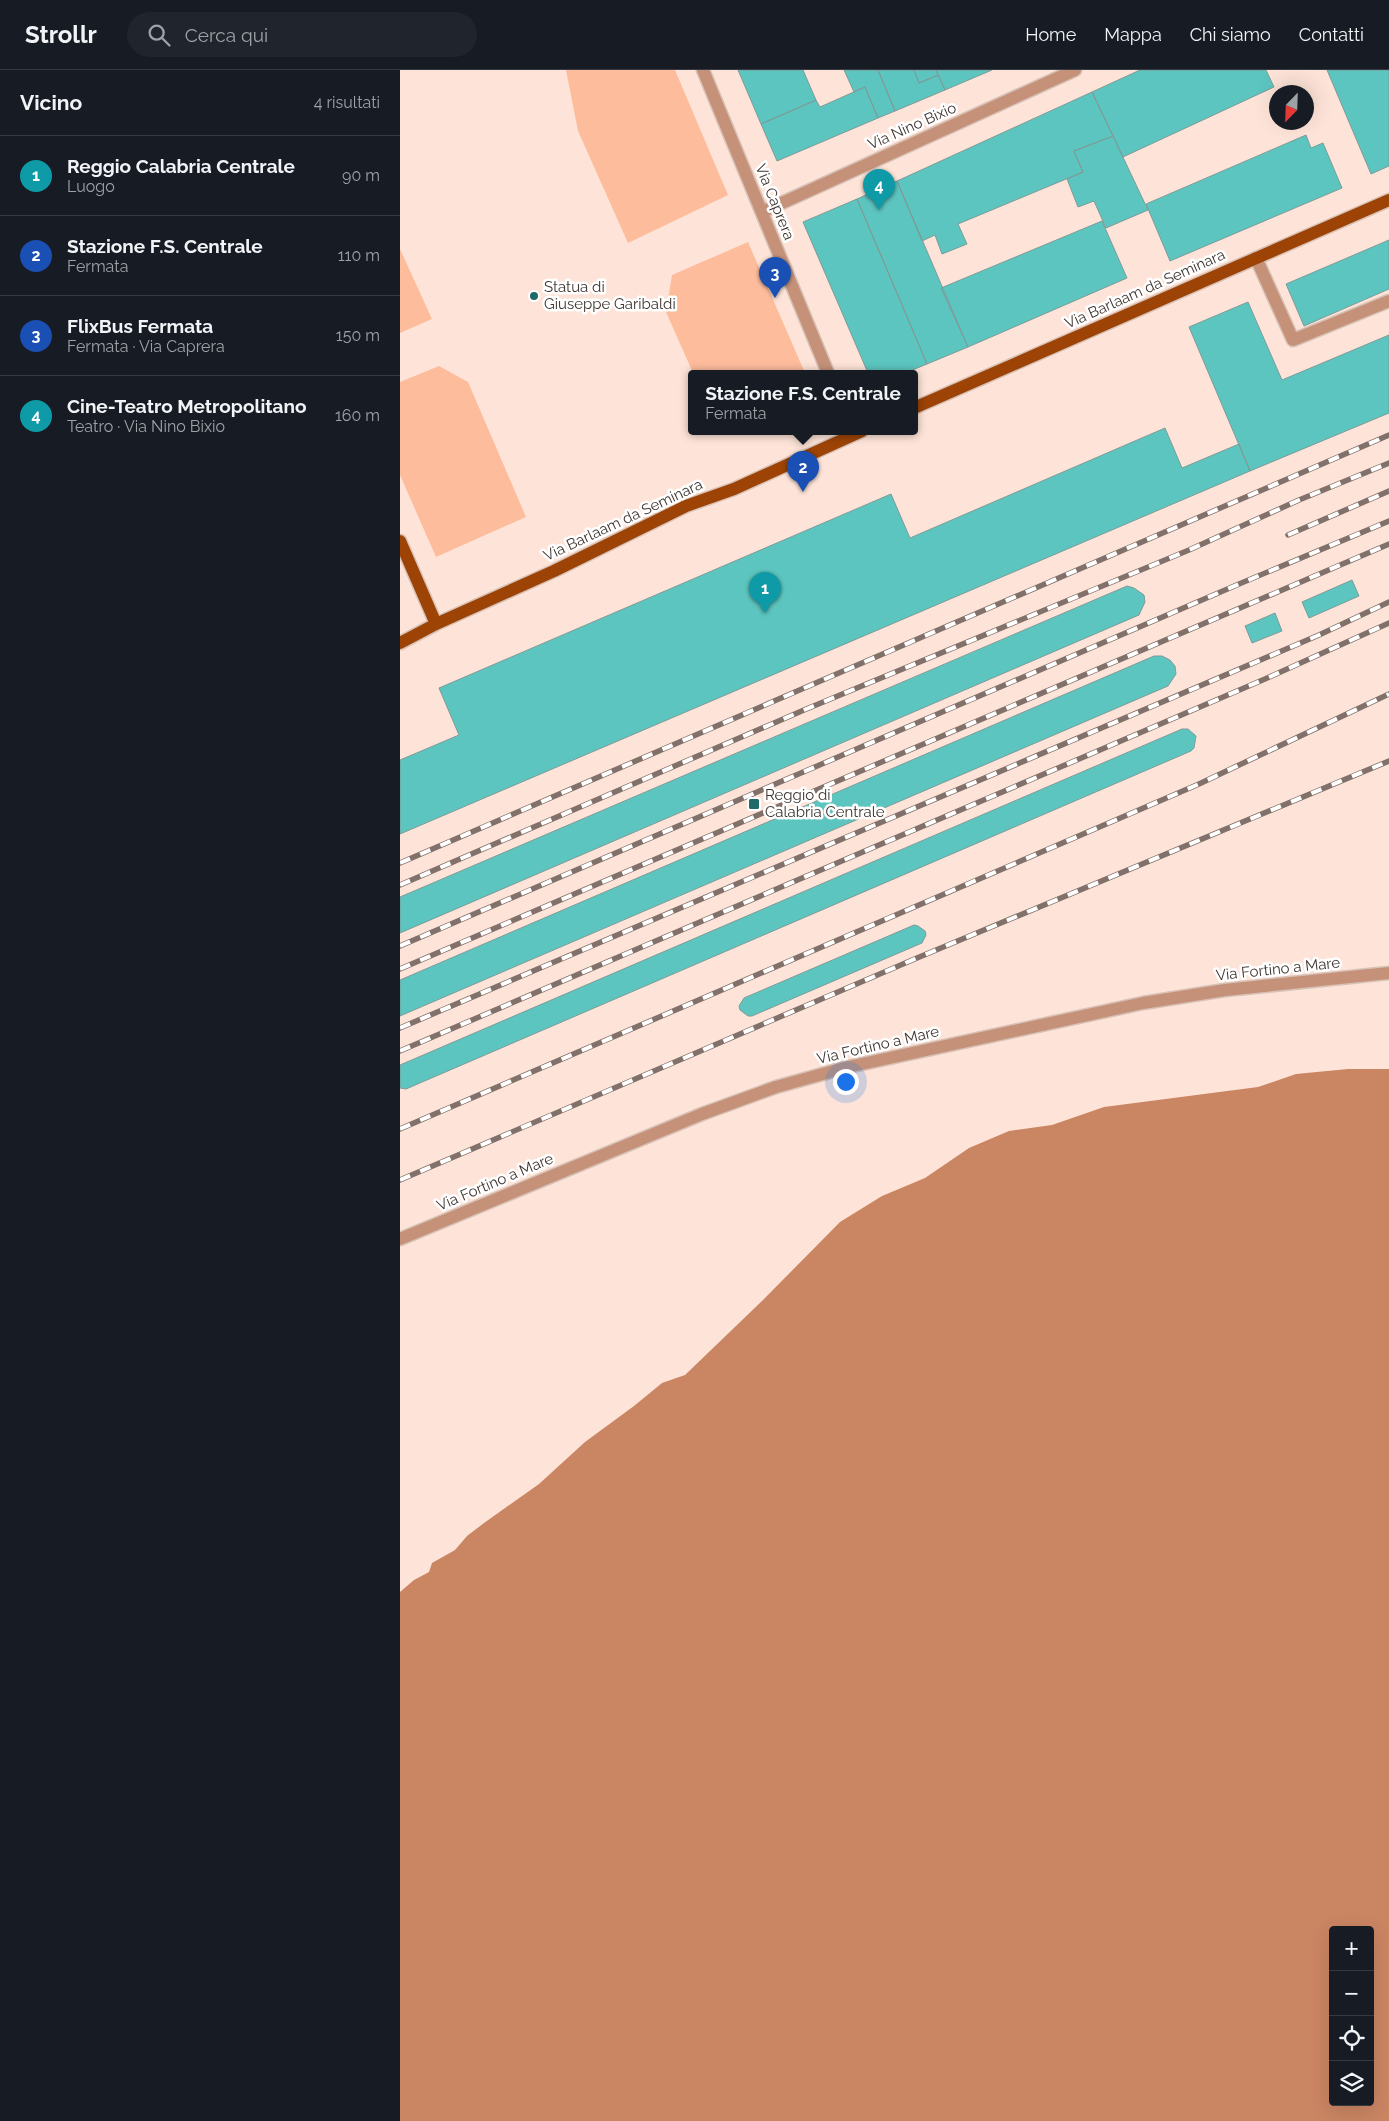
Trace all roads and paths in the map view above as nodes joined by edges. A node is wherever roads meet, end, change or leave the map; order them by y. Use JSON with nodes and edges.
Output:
{"nodes":[{"id":1,"x":703,"y":70,"type":"edge"},
{"id":2,"x":1075,"y":70,"type":"edge"},
{"id":3,"x":1057,"y":74,"type":"edge"},
{"id":4,"x":1389,"y":200,"type":"edge"},
{"id":5,"x":762,"y":212,"type":"junction"},
{"id":6,"x":1256,"y":258,"type":"junction"},
{"id":7,"x":1389,"y":301,"type":"edge"},
{"id":8,"x":827,"y":370,"type":"edge"},
{"id":9,"x":918,"y":406,"type":"edge"},
{"id":10,"x":850,"y":435,"type":"edge"},
{"id":11,"x":400,"y":541,"type":"edge"},
{"id":12,"x":436,"y":624,"type":"junction"},
{"id":13,"x":400,"y":643,"type":"edge"},
{"id":14,"x":1389,"y":973,"type":"edge"},
{"id":15,"x":400,"y":1240,"type":"edge"}],
"edges":[{"from":1,"to":5,"type":"street","name":"Via Caprera"},
{"from":2,"to":3,"type":"street","name":"Via Nino Bixio"},
{"from":3,"to":5,"type":"street","name":"Via Nino Bixio"},
{"from":4,"to":6,"type":"main road","name":"Via Barlaam da Seminara"},
{"from":5,"to":8,"type":"street","name":"Via Caprera"},
{"from":6,"to":7,"type":"street"},
{"from":6,"to":9,"type":"main road","name":"Via Barlaam da Seminara"},
{"from":10,"to":12,"type":"main road","name":"Via Barlaam da Seminara"},
{"from":11,"to":12,"type":"main road"},
{"from":12,"to":13,"type":"main road","name":"Via Barlaam da Seminara"},
{"from":14,"to":15,"type":"street","name":"Via Fortino a Mare"}]}
